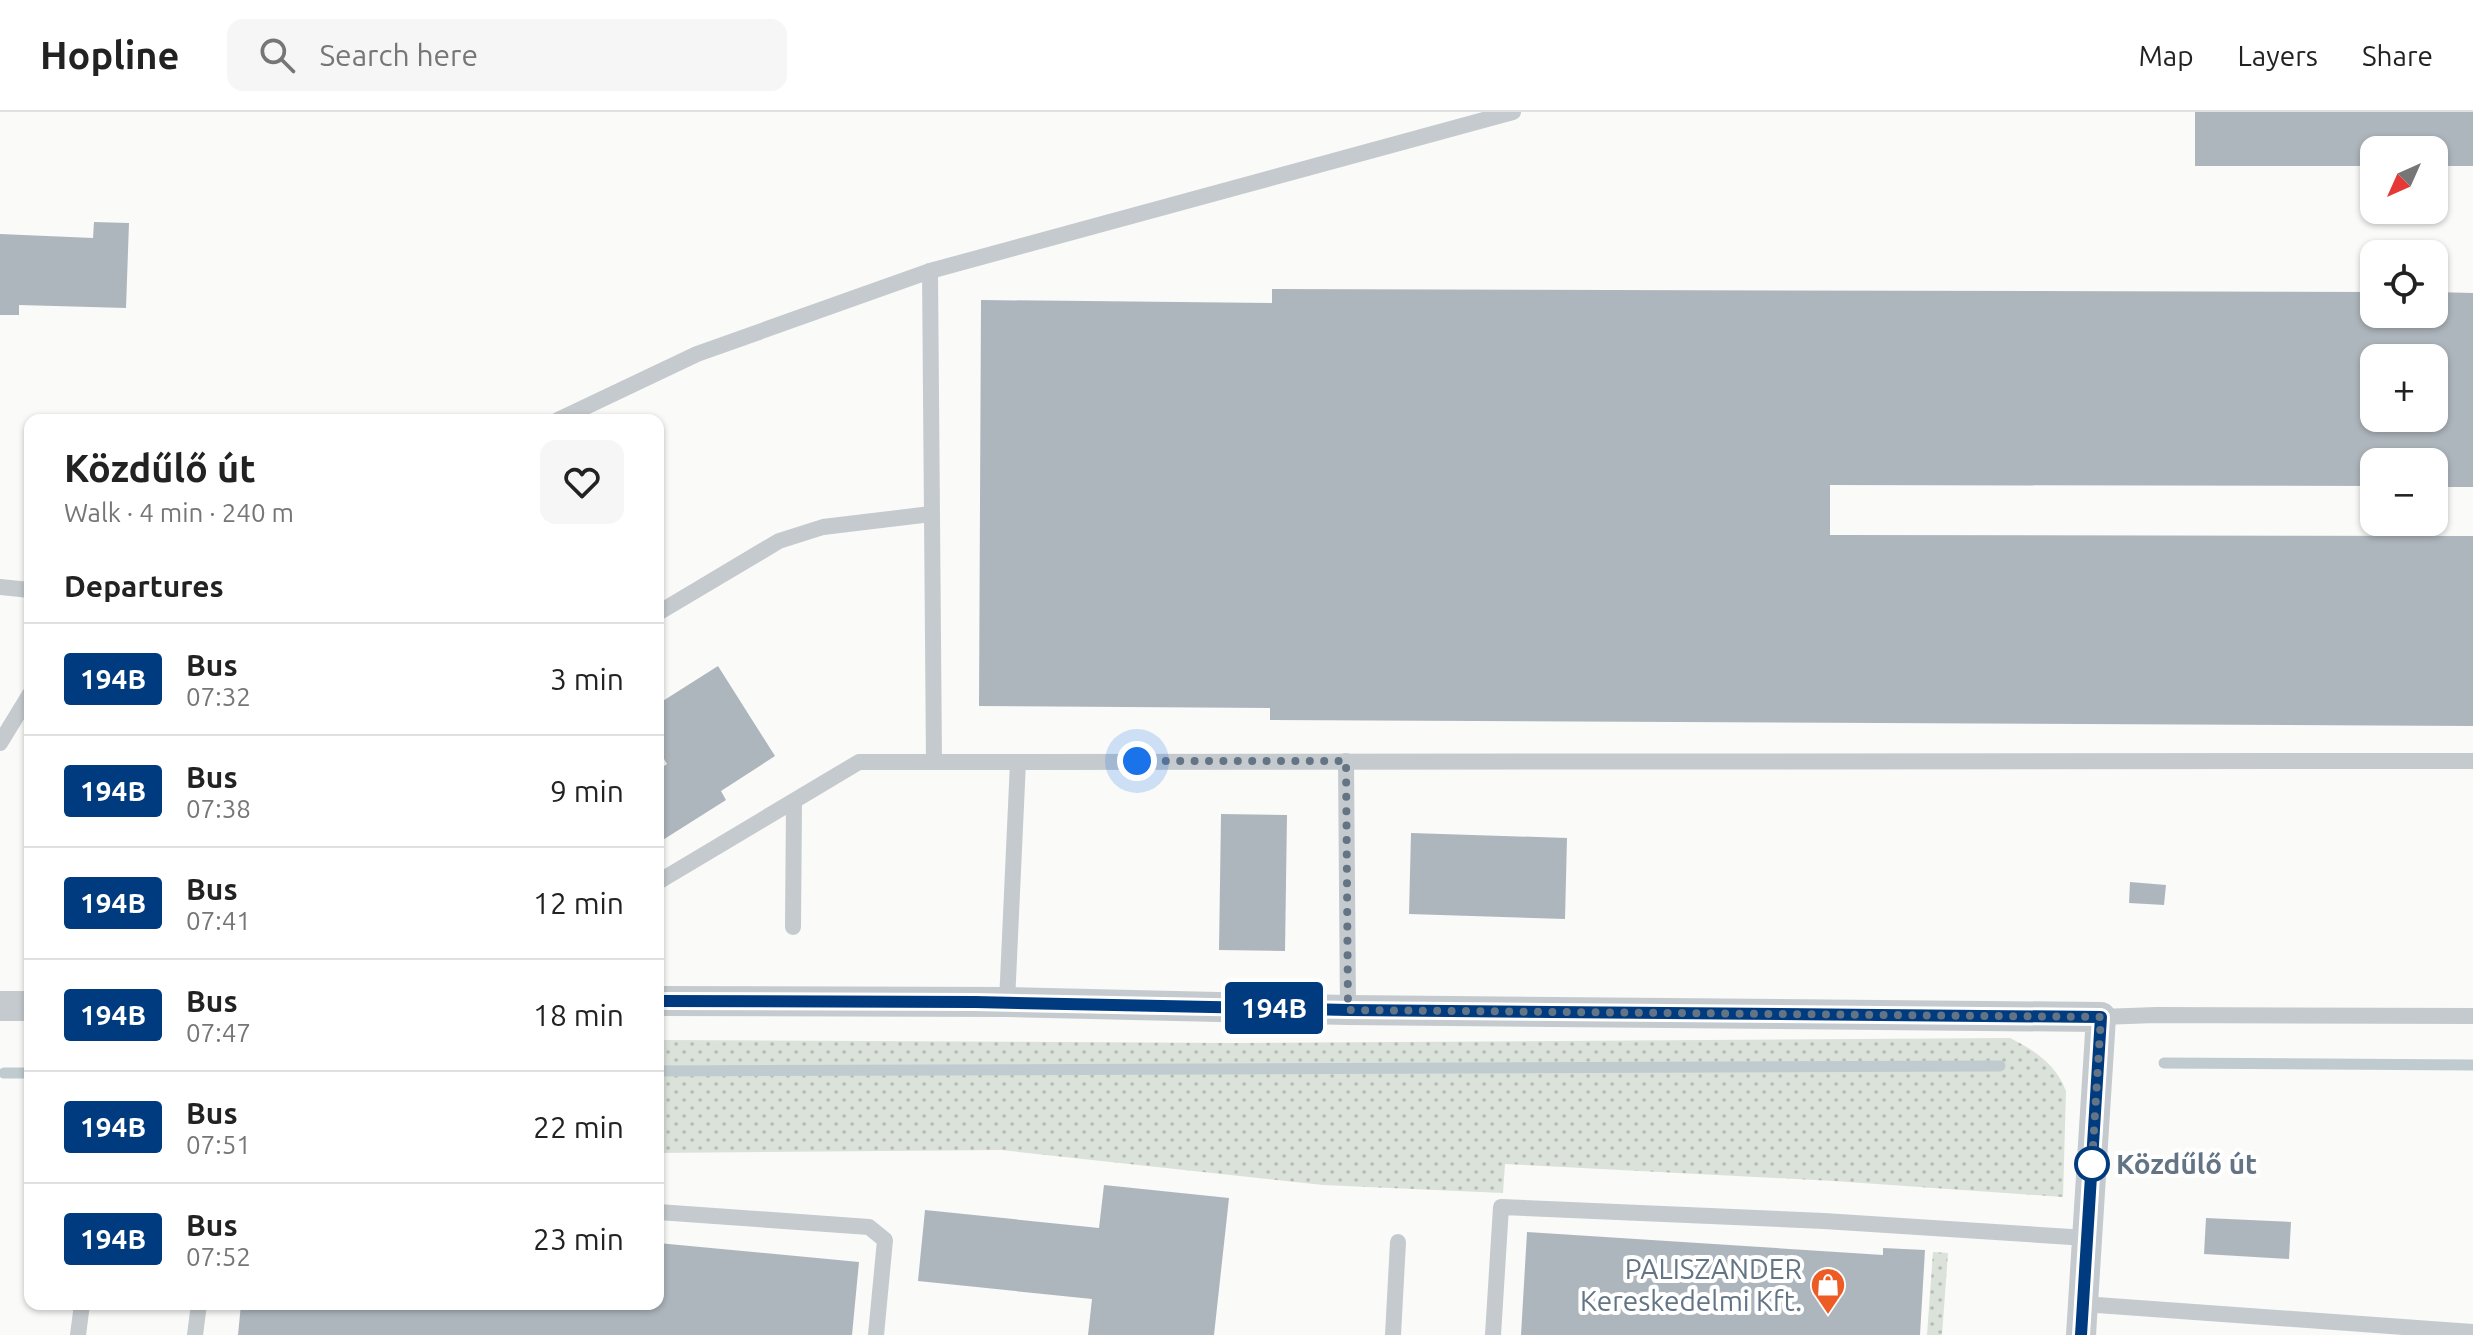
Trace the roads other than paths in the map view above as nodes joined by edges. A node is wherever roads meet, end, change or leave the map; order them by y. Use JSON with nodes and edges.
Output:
{"nodes":[{"id":1,"x":1513,"y":112,"type":"edge"},
{"id":2,"x":930,"y":271,"type":"junction"},
{"id":3,"x":571,"y":414,"type":"edge"},
{"id":4,"x":931,"y":514,"type":"junction"},
{"id":5,"x":0,"y":587,"type":"edge"},
{"id":6,"x":24,"y":589,"type":"edge"},
{"id":7,"x":664,"y":609,"type":"edge"},
{"id":8,"x":24,"y":704,"type":"edge"},
{"id":9,"x":0,"y":743,"type":"edge"},
{"id":10,"x":1346,"y":761,"type":"junction"},
{"id":11,"x":2473,"y":761,"type":"edge"},
{"id":12,"x":934,"y":762,"type":"junction"},
{"id":13,"x":1018,"y":762,"type":"junction"},
{"id":14,"x":794,"y":803,"type":"junction"},
{"id":15,"x":664,"y":879,"type":"edge"},
{"id":16,"x":793,"y":927,"type":"dead end"},
{"id":17,"x":664,"y":1001,"type":"edge"},
{"id":18,"x":1007,"y":1002,"type":"junction"},
{"id":19,"x":0,"y":1006,"type":"edge"},
{"id":20,"x":24,"y":1006,"type":"edge"},
{"id":21,"x":1348,"y":1010,"type":"junction"},
{"id":22,"x":2473,"y":1016,"type":"edge"},
{"id":23,"x":2101,"y":1017,"type":"junction"},
{"id":24,"x":664,"y":1212,"type":"edge"},
{"id":25,"x":2087,"y":1238,"type":"junction"},
{"id":26,"x":1398,"y":1242,"type":"dead end"},
{"id":27,"x":2083,"y":1304,"type":"junction"},
{"id":28,"x":81,"y":1310,"type":"edge"},
{"id":29,"x":198,"y":1310,"type":"edge"},
{"id":30,"x":2369,"y":1332,"type":"edge"},
{"id":31,"x":2473,"y":1332,"type":"edge"},
{"id":32,"x":78,"y":1335,"type":"edge"},
{"id":33,"x":195,"y":1335,"type":"edge"},
{"id":34,"x":876,"y":1335,"type":"edge"},
{"id":35,"x":1393,"y":1335,"type":"edge"},
{"id":36,"x":1493,"y":1335,"type":"edge"},
{"id":37,"x":2081,"y":1335,"type":"edge"}],
"edges":[{"from":1,"to":2,"type":"lane"},
{"from":2,"to":3,"type":"lane"},
{"from":2,"to":4,"type":"lane"},
{"from":4,"to":7,"type":"lane"},
{"from":4,"to":12,"type":"lane"},
{"from":5,"to":6,"type":"lane"},
{"from":8,"to":9,"type":"lane"},
{"from":10,"to":11,"type":"lane"},
{"from":10,"to":13,"type":"lane"},
{"from":10,"to":21,"type":"lane"},
{"from":12,"to":13,"type":"lane"},
{"from":12,"to":14,"type":"lane"},
{"from":13,"to":18,"type":"lane"},
{"from":14,"to":15,"type":"lane"},
{"from":14,"to":16,"type":"lane"},
{"from":17,"to":18,"type":"street"},
{"from":18,"to":21,"type":"street"},
{"from":19,"to":20,"type":"street"},
{"from":21,"to":23,"type":"street"},
{"from":22,"to":23,"type":"lane"},
{"from":23,"to":25,"type":"street"},
{"from":24,"to":34,"type":"lane"},
{"from":25,"to":27,"type":"street"},
{"from":25,"to":36,"type":"lane"},
{"from":26,"to":35,"type":"lane"},
{"from":27,"to":30,"type":"lane"},
{"from":27,"to":37,"type":"street"},
{"from":28,"to":32,"type":"lane"},
{"from":29,"to":33,"type":"lane"},
{"from":30,"to":31,"type":"lane"}]}
